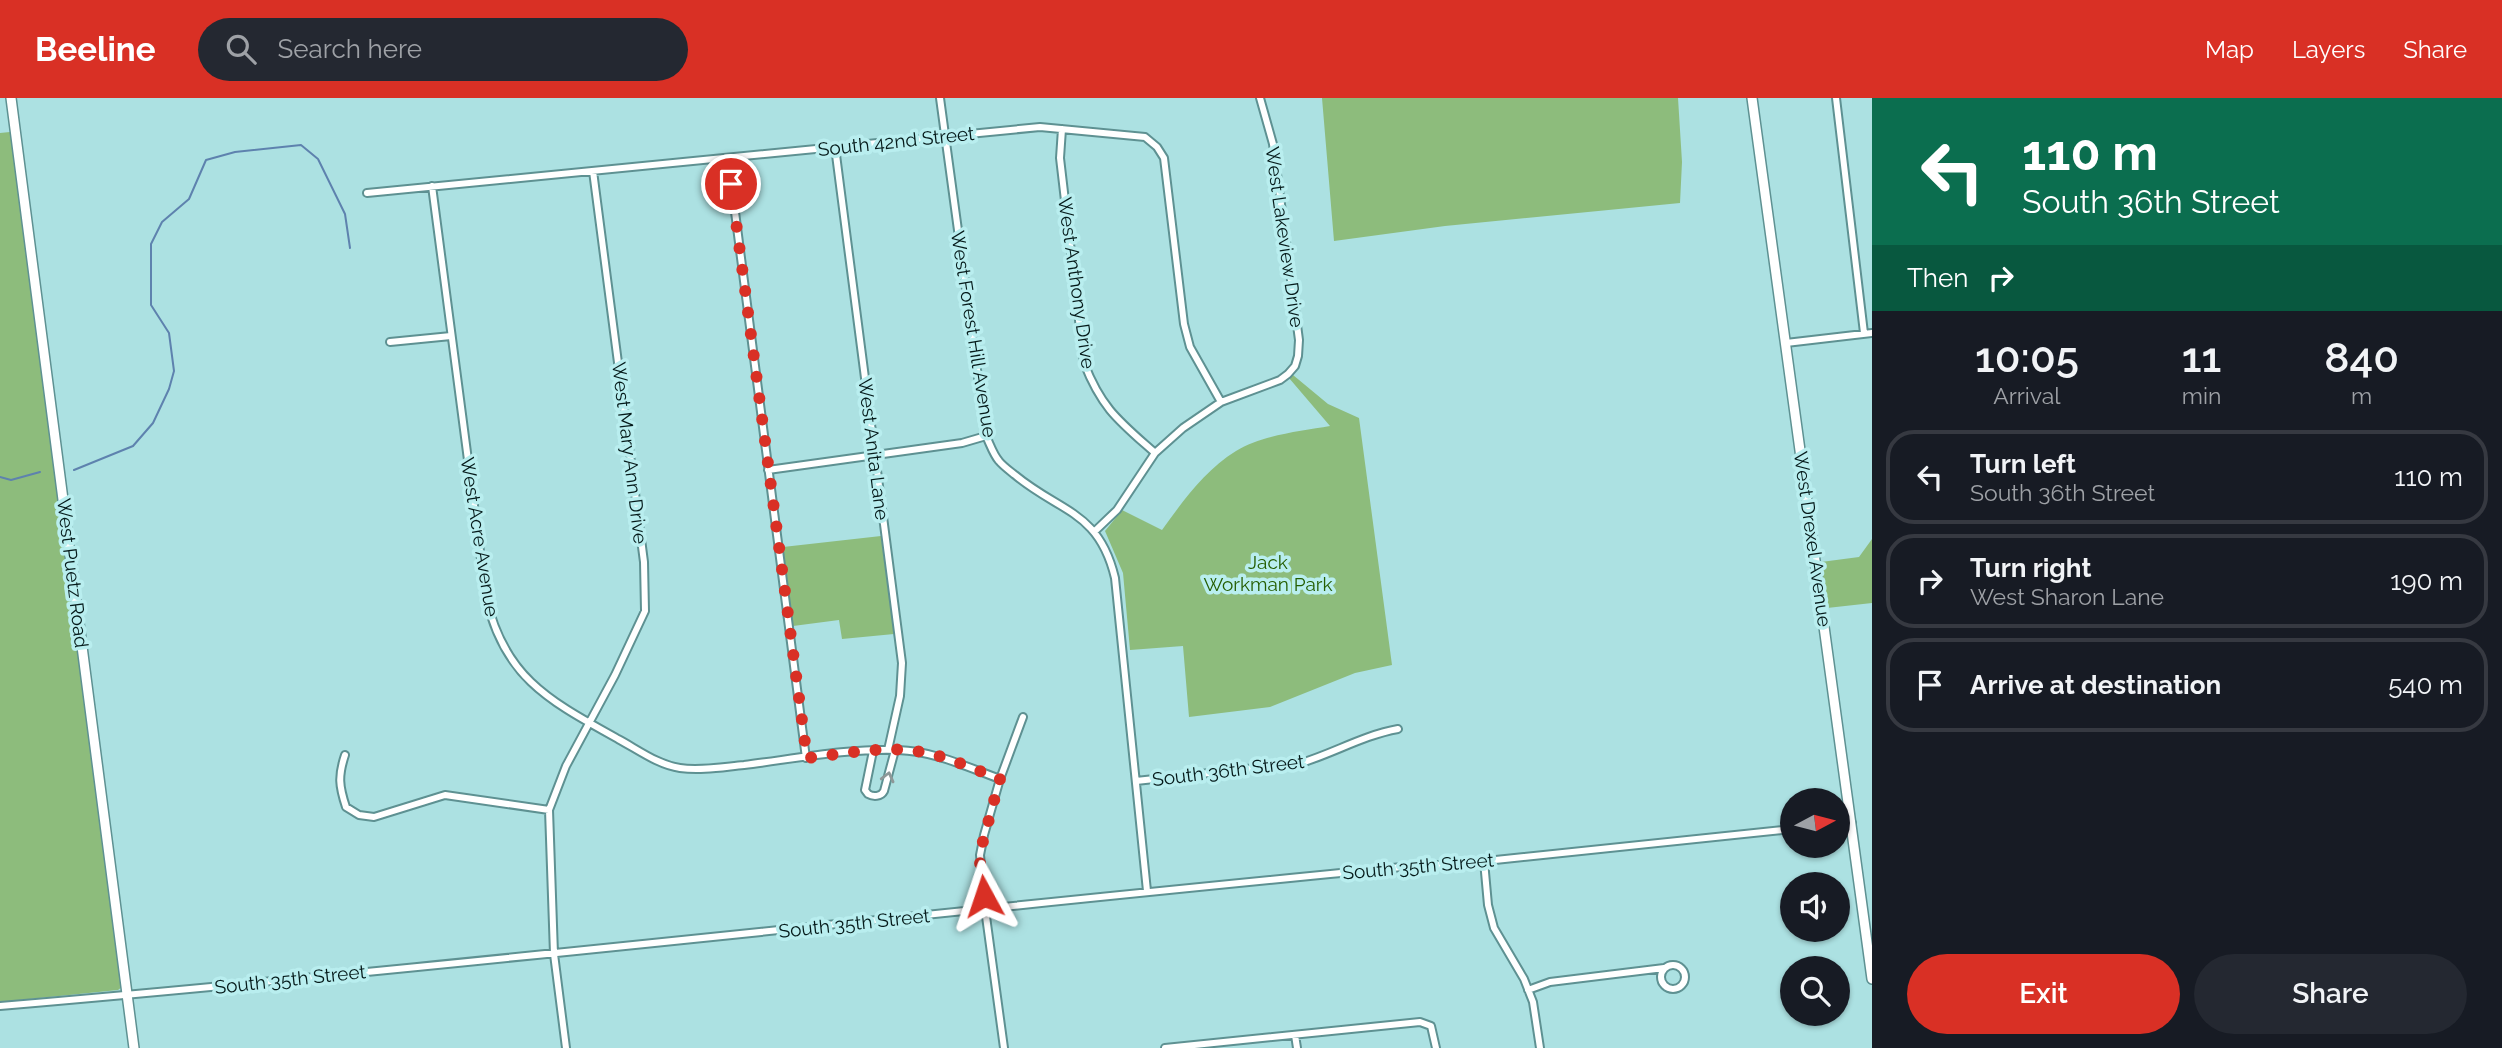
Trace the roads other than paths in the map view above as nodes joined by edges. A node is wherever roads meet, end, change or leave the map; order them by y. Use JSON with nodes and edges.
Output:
{"nodes":[{"id":1,"x":11,"y":98,"type":"edge"},
{"id":2,"x":940,"y":98,"type":"edge"},
{"id":3,"x":1260,"y":98,"type":"edge"},
{"id":4,"x":1752,"y":98,"type":"edge"},
{"id":5,"x":1836,"y":98,"type":"edge"},
{"id":6,"x":1062,"y":129,"type":"junction"},
{"id":7,"x":945,"y":136,"type":"junction"},
{"id":8,"x":835,"y":147,"type":"junction"},
{"id":9,"x":728,"y":158,"type":"junction"},
{"id":10,"x":593,"y":171,"type":"junction"},
{"id":11,"x":432,"y":186,"type":"junction"},
{"id":12,"x":367,"y":193,"type":"dead end"},
{"id":13,"x":1868,"y":333,"type":"edge"},
{"id":14,"x":451,"y":336,"type":"junction"},
{"id":15,"x":390,"y":342,"type":"dead end"},
{"id":16,"x":1786,"y":343,"type":"junction"},
{"id":17,"x":1221,"y":401,"type":"junction"},
{"id":18,"x":986,"y":436,"type":"junction"},
{"id":19,"x":1155,"y":453,"type":"junction"},
{"id":20,"x":875,"y":455,"type":"junction"},
{"id":21,"x":768,"y":470,"type":"junction"},
{"id":22,"x":1095,"y":531,"type":"junction"},
{"id":23,"x":1023,"y":717,"type":"dead end"},
{"id":24,"x":589,"y":723,"type":"junction"},
{"id":25,"x":1398,"y":729,"type":"dead end"},
{"id":26,"x":891,"y":750,"type":"junction"},
{"id":27,"x":873,"y":751,"type":"junction"},
{"id":28,"x":345,"y":755,"type":"dead end"},
{"id":29,"x":807,"y":758,"type":"junction"},
{"id":30,"x":1000,"y":779,"type":"junction"},
{"id":31,"x":1136,"y":781,"type":"junction"},
{"id":32,"x":549,"y":810,"type":"junction"},
{"id":33,"x":1852,"y":823,"type":"joint"},
{"id":34,"x":1780,"y":830,"type":"edge"},
{"id":35,"x":1484,"y":861,"type":"junction"},
{"id":36,"x":1147,"y":891,"type":"junction"},
{"id":37,"x":985,"y":909,"type":"junction"},
{"id":38,"x":554,"y":954,"type":"junction"},
{"id":39,"x":1664,"y":968,"type":"dead end"},
{"id":40,"x":1872,"y":979,"type":"edge"},
{"id":41,"x":1528,"y":990,"type":"junction"},
{"id":42,"x":128,"y":995,"type":"junction"},
{"id":43,"x":0,"y":1006,"type":"edge"},
{"id":44,"x":1295,"y":1035,"type":"junction"},
{"id":45,"x":135,"y":1048,"type":"edge"},
{"id":46,"x":566,"y":1048,"type":"edge"},
{"id":47,"x":1004,"y":1048,"type":"edge"},
{"id":48,"x":1165,"y":1048,"type":"edge"},
{"id":49,"x":1297,"y":1048,"type":"edge"},
{"id":50,"x":1436,"y":1048,"type":"edge"},
{"id":51,"x":1540,"y":1048,"type":"edge"}],
"edges":[{"from":1,"to":42,"type":"street","name":"West Puetz Road"},
{"from":2,"to":7,"type":"street","name":"West Forest Hill Avenue"},
{"from":3,"to":17,"type":"street","name":"West Lakeview Drive"},
{"from":4,"to":16,"type":"street","name":"West Drexel Avenue"},
{"from":5,"to":13,"type":"street"},
{"from":6,"to":7,"type":"street","name":"South 42nd Street"},
{"from":6,"to":17,"type":"street","name":"South 42nd Street"},
{"from":6,"to":19,"type":"street","name":"West Anthony Drive"},
{"from":7,"to":8,"type":"street","name":"South 42nd Street"},
{"from":7,"to":18,"type":"street","name":"West Forest Hill Avenue"},
{"from":8,"to":9,"type":"street","name":"South 42nd Street"},
{"from":8,"to":20,"type":"street","name":"West Anita Lane"},
{"from":9,"to":10,"type":"street","name":"South 42nd Street"},
{"from":9,"to":21,"type":"street"},
{"from":10,"to":11,"type":"street","name":"South 42nd Street"},
{"from":10,"to":24,"type":"street","name":"West Mary Ann Drive"},
{"from":11,"to":12,"type":"street","name":"South 42nd Street"},
{"from":11,"to":14,"type":"street","name":"West Acre Avenue"},
{"from":13,"to":16,"type":"street"},
{"from":14,"to":15,"type":"street"},
{"from":14,"to":24,"type":"street","name":"West Acre Avenue"},
{"from":16,"to":33,"type":"street","name":"West Drexel Avenue"},
{"from":17,"to":19,"type":"street"},
{"from":18,"to":20,"type":"street"},
{"from":18,"to":22,"type":"street","name":"West Forest Hill Avenue"},
{"from":19,"to":22,"type":"street"},
{"from":20,"to":21,"type":"street"},
{"from":20,"to":26,"type":"street","name":"West Anita Lane"},
{"from":21,"to":29,"type":"street"},
{"from":22,"to":31,"type":"street","name":"West Forest Hill Avenue"},
{"from":23,"to":30,"type":"street"},
{"from":24,"to":29,"type":"street"},
{"from":24,"to":32,"type":"street"},
{"from":25,"to":31,"type":"street","name":"South 36th Street"},
{"from":26,"to":27,"type":"street"},
{"from":27,"to":26,"type":"street","name":"West Anita Lane","one_way":true},
{"from":26,"to":30,"type":"street"},
{"from":27,"to":29,"type":"street"},
{"from":28,"to":32,"type":"street"},
{"from":30,"to":37,"type":"street"},
{"from":31,"to":36,"type":"street","name":"West Forest Hill Avenue"},
{"from":32,"to":38,"type":"street"},
{"from":33,"to":40,"type":"street","name":"West Drexel Avenue"},
{"from":34,"to":35,"type":"street","name":"South 35th Street"},
{"from":35,"to":36,"type":"street","name":"South 35th Street"},
{"from":35,"to":41,"type":"street"},
{"from":36,"to":37,"type":"street","name":"South 35th Street"},
{"from":37,"to":38,"type":"street","name":"South 35th Street"},
{"from":37,"to":47,"type":"street"},
{"from":38,"to":42,"type":"street","name":"South 35th Street"},
{"from":38,"to":46,"type":"street"},
{"from":39,"to":41,"type":"street"},
{"from":41,"to":51,"type":"street"},
{"from":42,"to":43,"type":"street","name":"South 35th Street"},
{"from":42,"to":45,"type":"street","name":"West Puetz Road"},
{"from":44,"to":48,"type":"street"},
{"from":44,"to":49,"type":"street"},
{"from":44,"to":50,"type":"street"}]}
